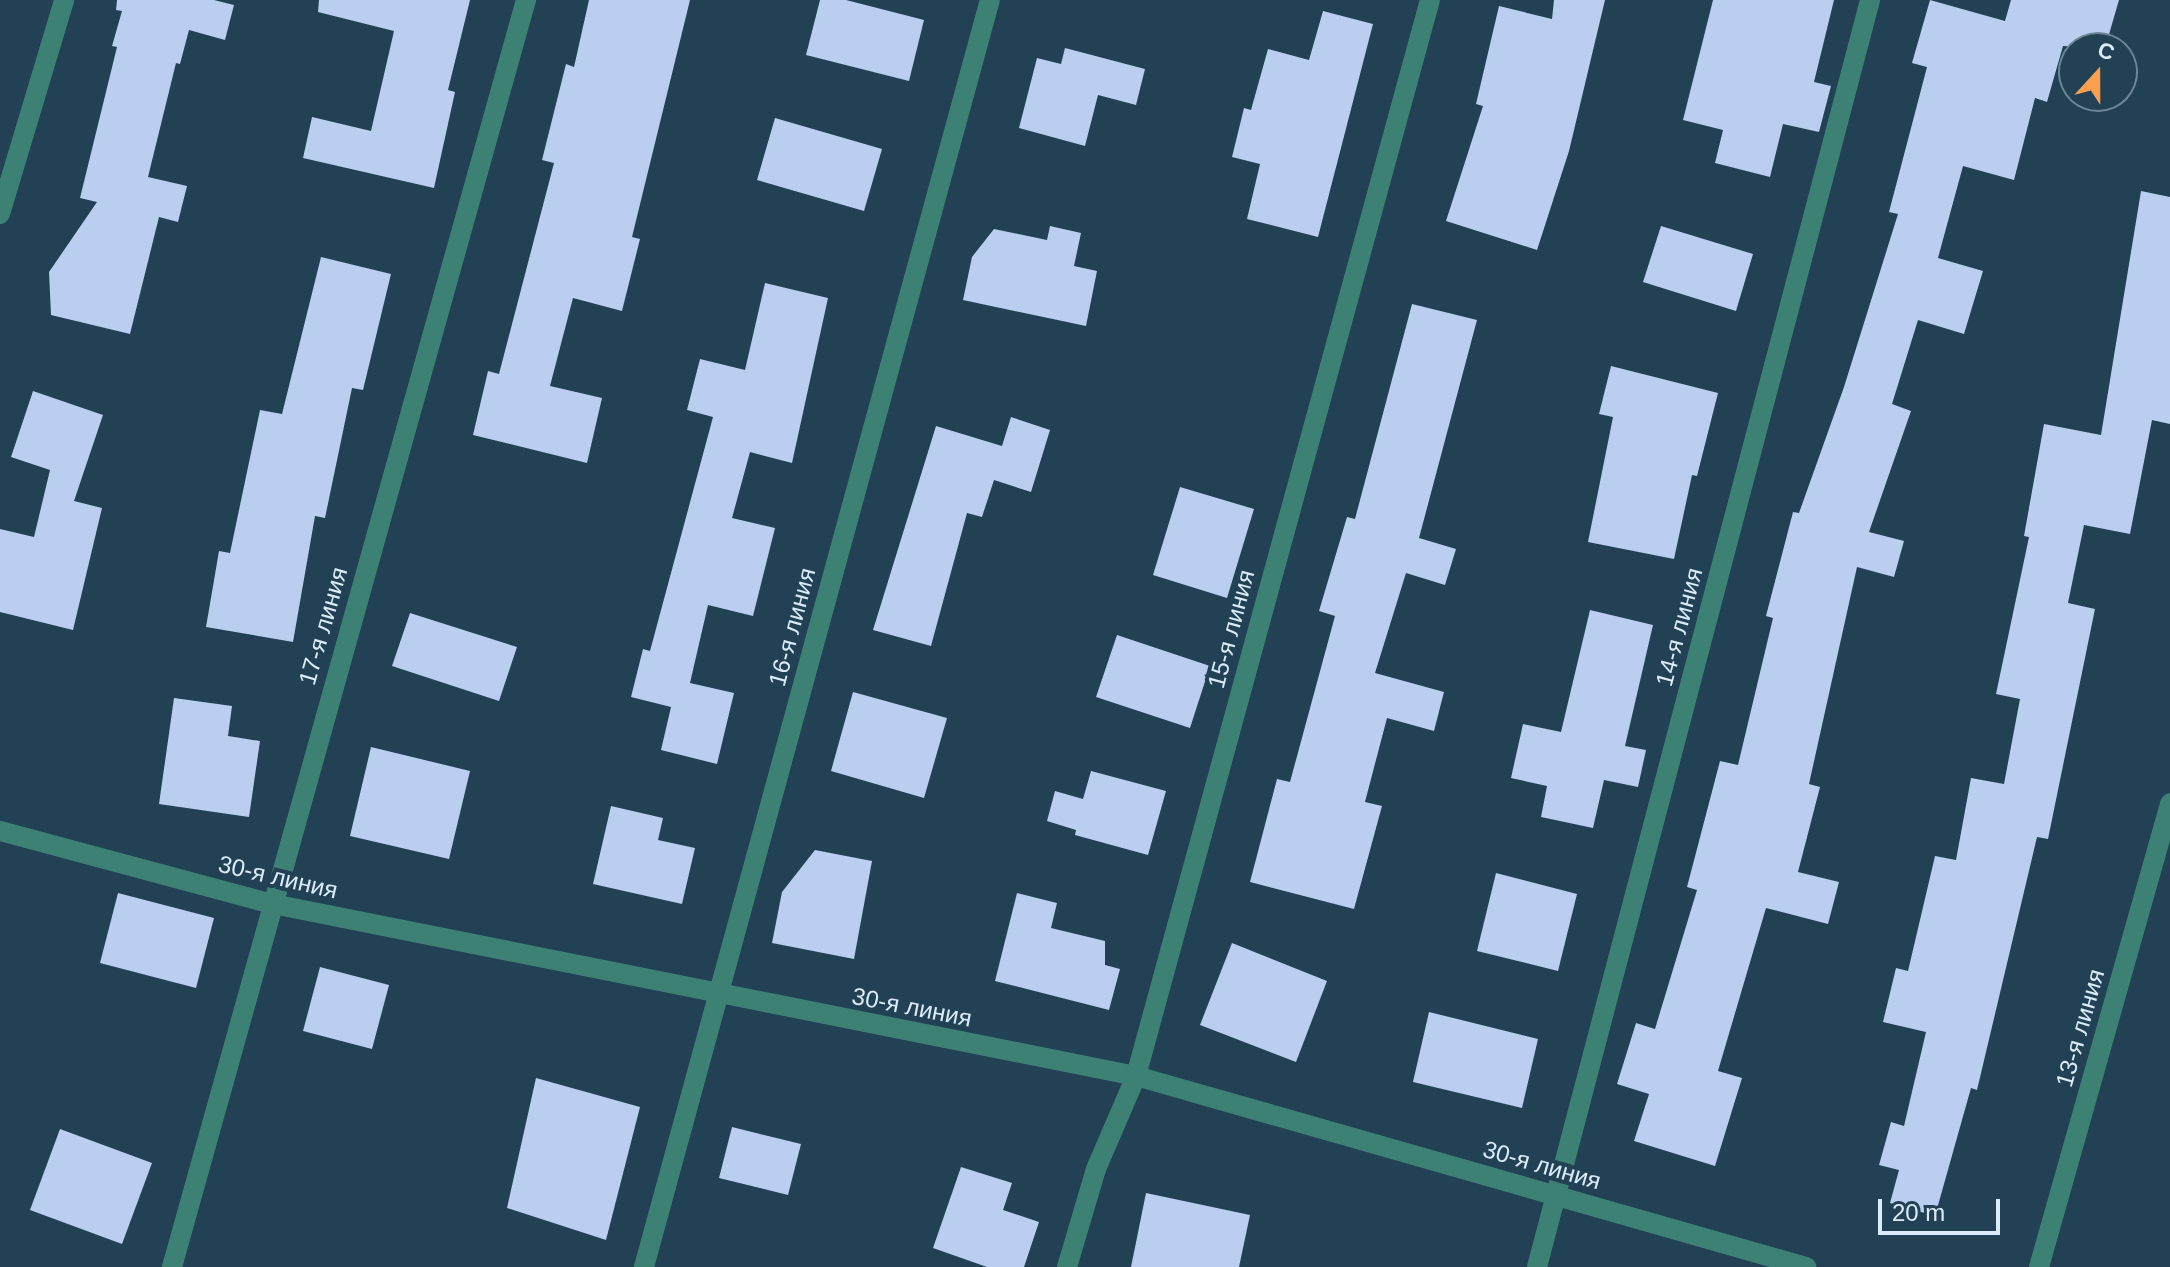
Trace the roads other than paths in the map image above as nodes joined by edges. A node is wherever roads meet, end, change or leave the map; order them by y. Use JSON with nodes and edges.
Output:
{"nodes":[{"id":1,"x":64,"y":0,"type":"edge"},
{"id":2,"x":526,"y":0,"type":"edge"},
{"id":3,"x":990,"y":0,"type":"edge"},
{"id":4,"x":1430,"y":0,"type":"edge"},
{"id":5,"x":1870,"y":0,"type":"edge"},
{"id":6,"x":0,"y":214,"type":"edge"},
{"id":7,"x":2170,"y":803,"type":"edge"},
{"id":8,"x":0,"y":831,"type":"edge"},
{"id":9,"x":273,"y":904,"type":"junction"},
{"id":10,"x":719,"y":996,"type":"junction"},
{"id":11,"x":1136,"y":1076,"type":"junction"},
{"id":12,"x":1557,"y":1196,"type":"junction"},
{"id":13,"x":172,"y":1267,"type":"edge"},
{"id":14,"x":644,"y":1267,"type":"edge"},
{"id":15,"x":1067,"y":1267,"type":"edge"},
{"id":16,"x":1537,"y":1267,"type":"edge"},
{"id":17,"x":1806,"y":1267,"type":"edge"},
{"id":18,"x":2039,"y":1267,"type":"edge"}],
"edges":[{"from":1,"to":6,"type":"street"},
{"from":2,"to":9,"type":"street","name":"17-я линия"},
{"from":3,"to":10,"type":"street","name":"16-я линия"},
{"from":4,"to":11,"type":"street","name":"15-я линия"},
{"from":5,"to":12,"type":"street","name":"14-я линия"},
{"from":7,"to":18,"type":"street","name":"13-я линия"},
{"from":8,"to":9,"type":"street","name":"30-я линия"},
{"from":9,"to":10,"type":"street","name":"30-я линия"},
{"from":9,"to":13,"type":"street","name":"17-я линия"},
{"from":10,"to":11,"type":"street","name":"30-я линия"},
{"from":10,"to":14,"type":"street","name":"16-я линия"},
{"from":11,"to":12,"type":"street","name":"30-я линия"},
{"from":11,"to":15,"type":"street","name":"15-я линия"},
{"from":12,"to":16,"type":"street","name":"14-я линия"},
{"from":12,"to":17,"type":"street","name":"30-я линия"}]}
